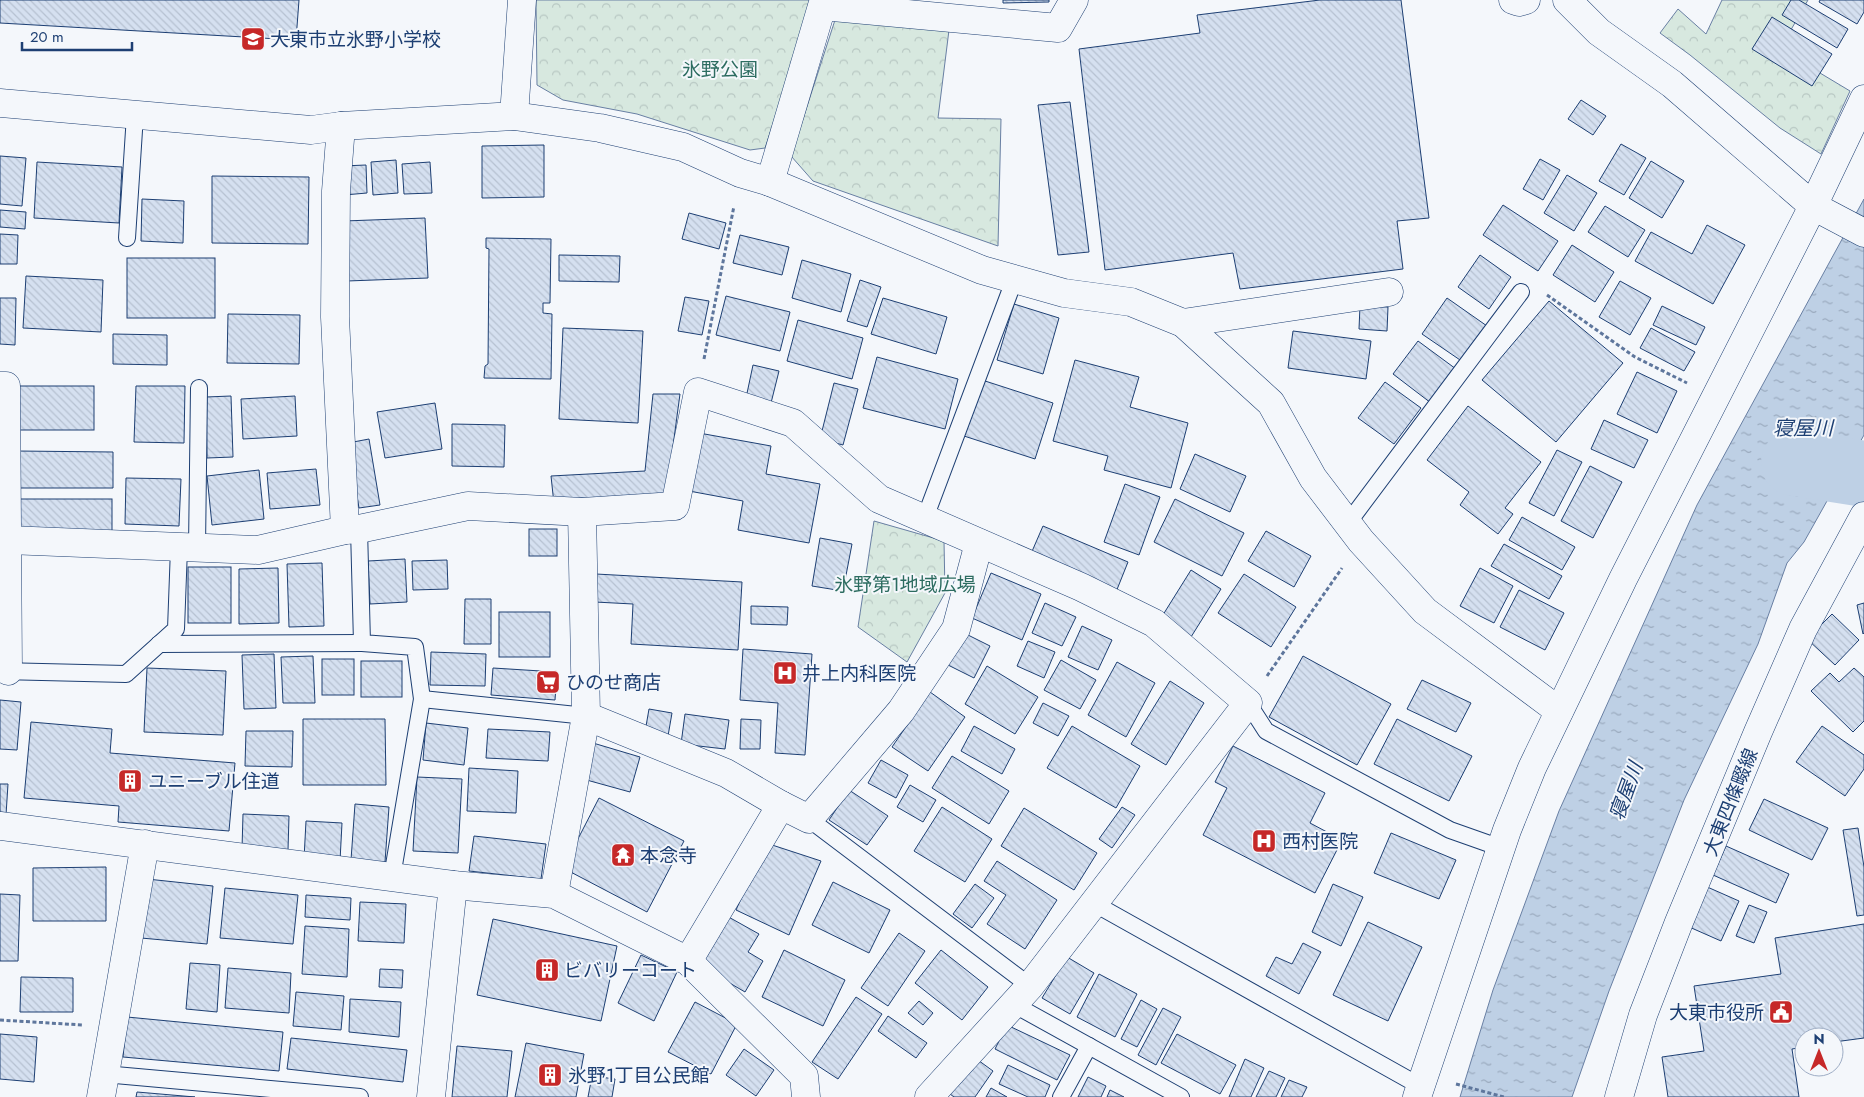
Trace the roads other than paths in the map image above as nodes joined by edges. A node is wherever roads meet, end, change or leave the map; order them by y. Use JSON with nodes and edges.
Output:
{"nodes":[{"id":1,"x":522,"y":0,"type":"edge"},
{"id":2,"x":1074,"y":0,"type":"edge"},
{"id":3,"x":1513,"y":0,"type":"edge"},
{"id":4,"x":1526,"y":0,"type":"edge"},
{"id":5,"x":1567,"y":0,"type":"edge"},
{"id":6,"x":1864,"y":99,"type":"edge"},
{"id":7,"x":0,"y":103,"type":"edge"},
{"id":8,"x":135,"y":115,"type":"junction"},
{"id":9,"x":514,"y":116,"type":"junction"},
{"id":10,"x":341,"y":126,"type":"junction"},
{"id":11,"x":770,"y":182,"type":"junction"},
{"id":12,"x":1824,"y":212,"type":"junction"},
{"id":13,"x":1864,"y":233,"type":"edge"},
{"id":14,"x":127,"y":238,"type":"dead end"},
{"id":15,"x":1015,"y":278,"type":"junction"},
{"id":16,"x":1389,"y":292,"type":"dead end"},
{"id":17,"x":1521,"y":292,"type":"road end"},
{"id":18,"x":1183,"y":323,"type":"junction"},
{"id":19,"x":0,"y":386,"type":"edge"},
{"id":20,"x":199,"y":388,"type":"dead end"},
{"id":21,"x":3,"y":504,"type":"edge"},
{"id":22,"x":582,"y":512,"type":"junction"},
{"id":23,"x":1864,"y":516,"type":"edge"},
{"id":24,"x":925,"y":518,"type":"junction"},
{"id":25,"x":1348,"y":523,"type":"junction"},
{"id":26,"x":352,"y":529,"type":"junction"},
{"id":27,"x":8,"y":540,"type":"junction"},
{"id":28,"x":979,"y":543,"type":"junction"},
{"id":29,"x":188,"y":548,"type":"junction"},
{"id":30,"x":1850,"y":556,"type":"edge"},
{"id":31,"x":362,"y":643,"type":"junction"},
{"id":32,"x":159,"y":644,"type":"junction"},
{"id":33,"x":4,"y":671,"type":"edge"},
{"id":34,"x":422,"y":699,"type":"junction"},
{"id":35,"x":1248,"y":703,"type":"junction"},
{"id":36,"x":1559,"y":711,"type":"junction"},
{"id":37,"x":586,"y":716,"type":"junction"},
{"id":38,"x":781,"y":805,"type":"junction"},
{"id":39,"x":809,"y":819,"type":"junction"},
{"id":40,"x":0,"y":826,"type":"edge"},
{"id":41,"x":144,"y":844,"type":"junction"},
{"id":42,"x":1501,"y":848,"type":"junction"},
{"id":43,"x":392,"y":877,"type":"junction"},
{"id":44,"x":453,"y":885,"type":"junction"},
{"id":45,"x":554,"y":894,"type":"junction"},
{"id":46,"x":1095,"y":904,"type":"junction"},
{"id":47,"x":688,"y":961,"type":"junction"},
{"id":48,"x":1022,"y":995,"type":"junction"},
{"id":49,"x":1089,"y":1046,"type":"junction"},
{"id":50,"x":102,"y":1085,"type":"edge"},
{"id":51,"x":1419,"y":1091,"type":"edge"},
{"id":52,"x":360,"y":1097,"type":"edge"},
{"id":53,"x":431,"y":1097,"type":"edge"},
{"id":54,"x":806,"y":1097,"type":"edge"},
{"id":55,"x":929,"y":1097,"type":"edge"},
{"id":56,"x":1061,"y":1097,"type":"edge"},
{"id":57,"x":1181,"y":1097,"type":"edge"},
{"id":58,"x":1619,"y":1097,"type":"edge"}],
"edges":[{"from":1,"to":9,"type":"street"},
{"from":2,"to":11,"type":"street"},
{"from":3,"to":4,"type":"street"},
{"from":5,"to":12,"type":"street"},
{"from":6,"to":12,"type":"street"},
{"from":7,"to":8,"type":"street"},
{"from":8,"to":10,"type":"street"},
{"from":8,"to":14,"type":"lane"},
{"from":9,"to":10,"type":"street"},
{"from":9,"to":11,"type":"street"},
{"from":10,"to":26,"type":"street"},
{"from":11,"to":15,"type":"street"},
{"from":12,"to":13,"type":"street"},
{"from":12,"to":36,"type":"street"},
{"from":15,"to":18,"type":"street"},
{"from":15,"to":24,"type":"lane"},
{"from":16,"to":18,"type":"street"},
{"from":17,"to":25,"type":"lane"},
{"from":18,"to":25,"type":"street"},
{"from":19,"to":21,"type":"street"},
{"from":20,"to":29,"type":"lane"},
{"from":21,"to":27,"type":"street"},
{"from":22,"to":24,"type":"street"},
{"from":22,"to":26,"type":"street"},
{"from":22,"to":37,"type":"street"},
{"from":23,"to":30,"type":"street","name":"大東四條畷線"},
{"from":24,"to":28,"type":"street"},
{"from":25,"to":36,"type":"street"},
{"from":26,"to":29,"type":"street"},
{"from":26,"to":31,"type":"lane"},
{"from":27,"to":29,"type":"street"},
{"from":27,"to":33,"type":"street"},
{"from":28,"to":35,"type":"street"},
{"from":28,"to":39,"type":"street"},
{"from":29,"to":32,"type":"lane"},
{"from":30,"to":58,"type":"street","name":"大東四條畷線"},
{"from":31,"to":32,"type":"lane"},
{"from":31,"to":34,"type":"lane"},
{"from":32,"to":33,"type":"lane"},
{"from":34,"to":37,"type":"lane"},
{"from":34,"to":43,"type":"lane"},
{"from":35,"to":42,"type":"lane"},
{"from":35,"to":46,"type":"street"},
{"from":36,"to":42,"type":"street"},
{"from":37,"to":38,"type":"street"},
{"from":37,"to":45,"type":"street"},
{"from":38,"to":39,"type":"street"},
{"from":38,"to":47,"type":"street"},
{"from":39,"to":48,"type":"lane"},
{"from":40,"to":41,"type":"street"},
{"from":41,"to":43,"type":"street"},
{"from":41,"to":50,"type":"street"},
{"from":42,"to":51,"type":"street"},
{"from":43,"to":44,"type":"street"},
{"from":44,"to":45,"type":"street"},
{"from":44,"to":53,"type":"street"},
{"from":45,"to":47,"type":"street"},
{"from":46,"to":48,"type":"street"},
{"from":46,"to":51,"type":"lane"},
{"from":47,"to":54,"type":"street"},
{"from":48,"to":49,"type":"lane"},
{"from":48,"to":55,"type":"street"},
{"from":49,"to":56,"type":"lane"},
{"from":49,"to":57,"type":"lane"},
{"from":50,"to":52,"type":"lane"}]}
